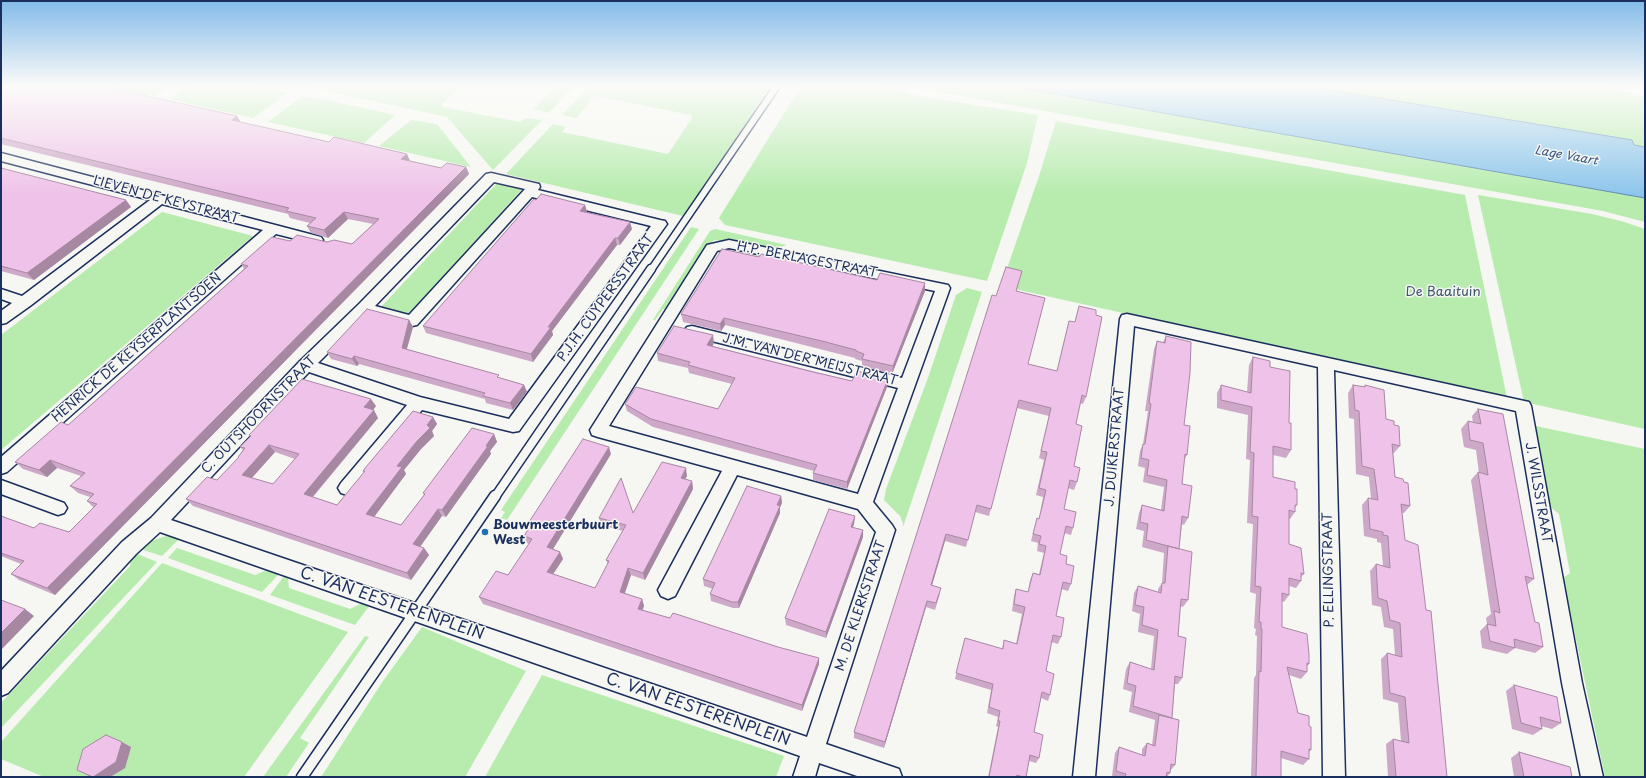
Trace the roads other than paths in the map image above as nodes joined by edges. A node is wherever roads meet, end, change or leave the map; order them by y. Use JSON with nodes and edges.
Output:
{"nodes":[{"id":1,"x":752,"y":122,"type":"edge"},
{"id":2,"x":1,"y":157,"type":"edge"},
{"id":3,"x":529,"y":192,"type":"junction"},
{"id":4,"x":161,"y":198,"type":"junction"},
{"id":5,"x":273,"y":229,"type":"junction"},
{"id":6,"x":332,"y":244,"type":"edge"},
{"id":7,"x":1,"y":294,"type":"edge"},
{"id":8,"x":24,"y":302,"type":"junction"},
{"id":9,"x":364,"y":308,"type":"junction"},
{"id":10,"x":1,"y":319,"type":"edge"},
{"id":11,"x":665,"y":324,"type":"junction"},
{"id":12,"x":1326,"y":363,"type":"junction"},
{"id":13,"x":306,"y":365,"type":"junction"},
{"id":14,"x":908,"y":385,"type":"junction"},
{"id":15,"x":419,"y":403,"type":"junction"},
{"id":16,"x":1,"y":467,"type":"edge"},
{"id":17,"x":733,"y":467,"type":"junction"},
{"id":18,"x":1,"y":487,"type":"edge"},
{"id":19,"x":347,"y":488,"type":"dead end"},
{"id":20,"x":864,"y":503,"type":"junction"},
{"id":21,"x":58,"y":508,"type":"dead end"},
{"id":22,"x":157,"y":523,"type":"junction"},
{"id":23,"x":668,"y":590,"type":"dead end"},
{"id":24,"x":416,"y":612,"type":"junction"},
{"id":25,"x":1,"y":686,"type":"edge"},
{"id":26,"x":813,"y":750,"type":"junction"},
{"id":27,"x":302,"y":777,"type":"edge"},
{"id":28,"x":804,"y":777,"type":"edge"},
{"id":29,"x":891,"y":777,"type":"edge"},
{"id":30,"x":1084,"y":777,"type":"edge"},
{"id":31,"x":1334,"y":777,"type":"edge"},
{"id":32,"x":1592,"y":777,"type":"edge"}],
"edges":[{"from":1,"to":24,"type":"lane"},
{"from":2,"to":4,"type":"street","name":"LIEVEN DE KEYSTRAAT"},
{"from":3,"to":9,"type":"street"},
{"from":3,"to":9,"type":"street","name":"C. OUTSHOORNSTRAAT"},
{"from":3,"to":15,"type":"street","name":"P.J.H. CUYPERSSTRAAT"},
{"from":4,"to":5,"type":"street","name":"LIEVEN DE KEYSTRAAT"},
{"from":4,"to":8,"type":"street"},
{"from":5,"to":6,"type":"street","name":"LIEVEN DE KEYSTRAAT"},
{"from":5,"to":16,"type":"street","name":"HENRICK DE KEYSERPLANTSOEN"},
{"from":7,"to":8,"type":"street"},
{"from":8,"to":10,"type":"street"},
{"from":9,"to":13,"type":"street","name":"C. OUTSHOORNSTRAAT"},
{"from":11,"to":14,"type":"street","name":"J.M. VAN DER MEIJSTRAAT"},
{"from":11,"to":14,"type":"street","name":"H.P. BERLAGESTRAAT"},
{"from":11,"to":17,"type":"street","name":"H.P. BERLAGESTRAAT"},
{"from":12,"to":30,"type":"street","name":"J. DUIKERSTRAAT"},
{"from":12,"to":31,"type":"street","name":"P. ELLINGSTRAAT"},
{"from":12,"to":32,"type":"street","name":"J. WILSSTRAAT"},
{"from":13,"to":15,"type":"street"},
{"from":13,"to":22,"type":"street","name":"C. OUTSHOORNSTRAAT"},
{"from":14,"to":20,"type":"street"},
{"from":15,"to":19,"type":"street"},
{"from":17,"to":20,"type":"street"},
{"from":17,"to":23,"type":"street"},
{"from":18,"to":21,"type":"street"},
{"from":20,"to":26,"type":"street","name":"M. DE KLERKSTRAAT"},
{"from":22,"to":24,"type":"street","name":"C. VAN EESTERENPLEIN"},
{"from":22,"to":25,"type":"street"},
{"from":24,"to":26,"type":"street","name":"C. VAN EESTERENPLEIN"},
{"from":24,"to":27,"type":"lane"},
{"from":26,"to":28,"type":"street"},
{"from":26,"to":29,"type":"street","name":"C. VAN EESTERENPLEIN"}]}
